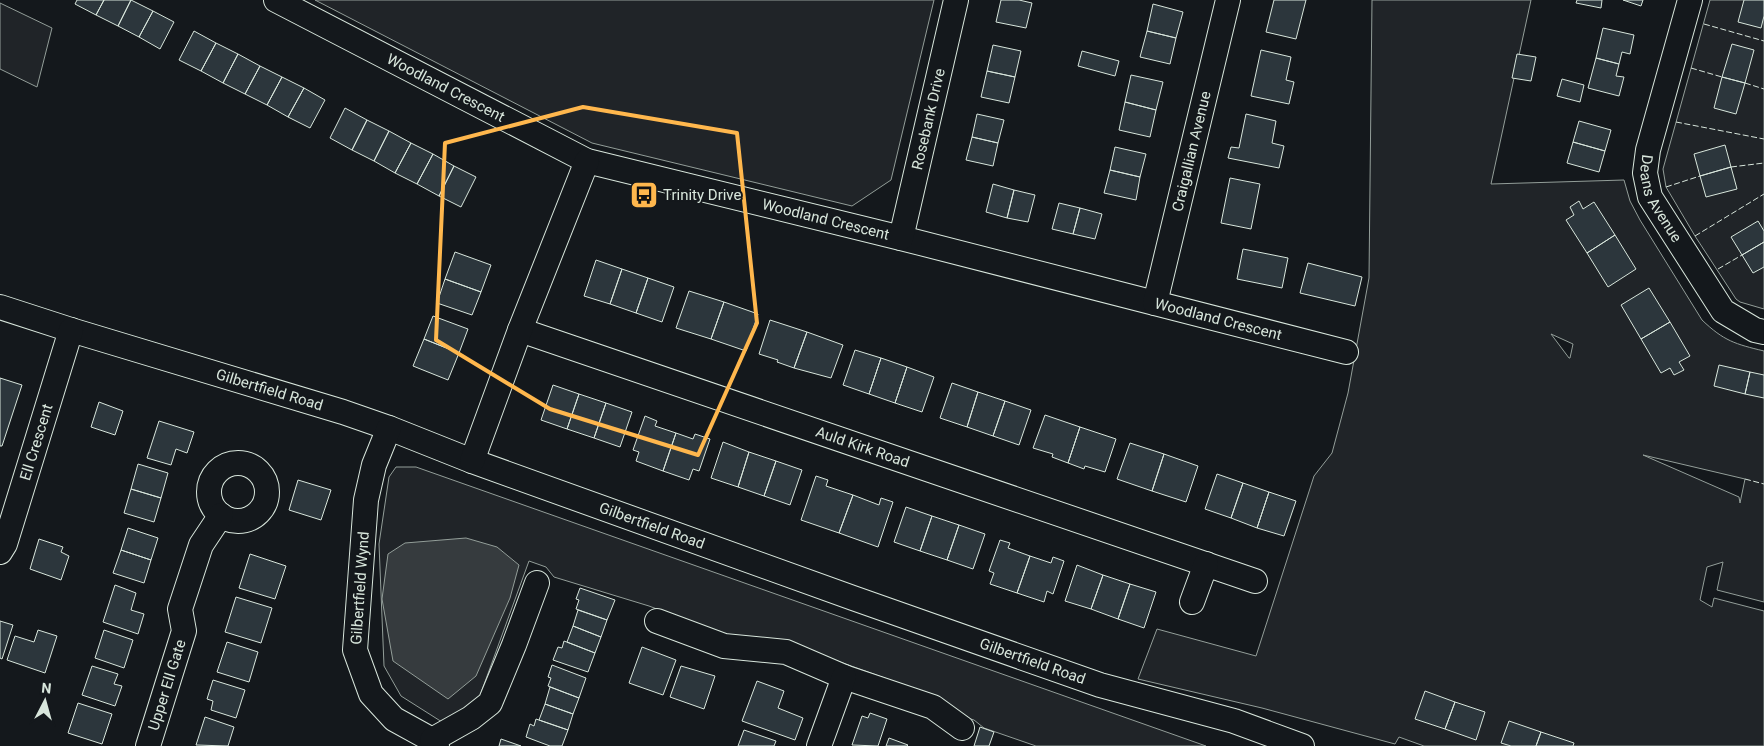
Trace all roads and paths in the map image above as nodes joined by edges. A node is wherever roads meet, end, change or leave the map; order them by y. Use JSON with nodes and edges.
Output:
{"nodes":[{"id":1,"x":276,"y":0,"type":"edge"},
{"id":2,"x":956,"y":0,"type":"edge"},
{"id":3,"x":1228,"y":0,"type":"edge"},
{"id":4,"x":1690,"y":0,"type":"edge"},
{"id":5,"x":587,"y":161,"type":"junction"},
{"id":6,"x":901,"y":238,"type":"junction"},
{"id":7,"x":1155,"y":303,"type":"junction"},
{"id":8,"x":0,"y":307,"type":"edge"},
{"id":9,"x":71,"y":330,"type":"junction"},
{"id":10,"x":520,"y":330,"type":"junction"},
{"id":11,"x":1764,"y":332,"type":"edge"},
{"id":12,"x":1346,"y":352,"type":"dead end"},
{"id":13,"x":389,"y":428,"type":"junction"},
{"id":14,"x":472,"y":461,"type":"junction"},
{"id":15,"x":221,"y":515,"type":"dead end"},
{"id":16,"x":0,"y":552,"type":"edge"},
{"id":17,"x":1206,"y":564,"type":"junction"},
{"id":18,"x":1255,"y":580,"type":"dead end"},
{"id":19,"x":537,"y":583,"type":"dead end"},
{"id":20,"x":1192,"y":602,"type":"dead end"},
{"id":21,"x":657,"y":621,"type":"dead end"},
{"id":22,"x":844,"y":677,"type":"junction"},
{"id":23,"x":962,"y":728,"type":"dead end"},
{"id":24,"x":434,"y":743,"type":"edge"},
{"id":25,"x":148,"y":746,"type":"edge"},
{"id":26,"x":819,"y":746,"type":"edge"},
{"id":27,"x":1302,"y":746,"type":"edge"}],
"edges":[{"from":1,"to":5,"type":"street","name":"Woodland Crescent"},
{"from":2,"to":6,"type":"street","name":"Rosebank Drive"},
{"from":3,"to":7,"type":"street","name":"Craigallian Avenue"},
{"from":4,"to":11,"type":"street","name":"Deans Avenue"},
{"from":5,"to":6,"type":"street","name":"Woodland Crescent"},
{"from":5,"to":10,"type":"street"},
{"from":6,"to":7,"type":"street","name":"Woodland Crescent"},
{"from":7,"to":12,"type":"street","name":"Woodland Crescent"},
{"from":8,"to":9,"type":"street","name":"Gilbertfield Road"},
{"from":9,"to":13,"type":"street","name":"Gilbertfield Road"},
{"from":9,"to":16,"type":"street","name":"Ell Crescent"},
{"from":10,"to":14,"type":"street"},
{"from":10,"to":17,"type":"street","name":"Auld Kirk Road"},
{"from":13,"to":14,"type":"street","name":"Gilbertfield Road"},
{"from":13,"to":24,"type":"street","name":"Gilbertfield Wynd"},
{"from":14,"to":27,"type":"street","name":"Gilbertfield Road"},
{"from":15,"to":25,"type":"street","name":"Upper Ell Gate"},
{"from":17,"to":18,"type":"street","name":"Auld Kirk Road"},
{"from":17,"to":20,"type":"street"},
{"from":19,"to":24,"type":"street"},
{"from":21,"to":22,"type":"street"},
{"from":22,"to":23,"type":"street"},
{"from":22,"to":26,"type":"street"}]}
